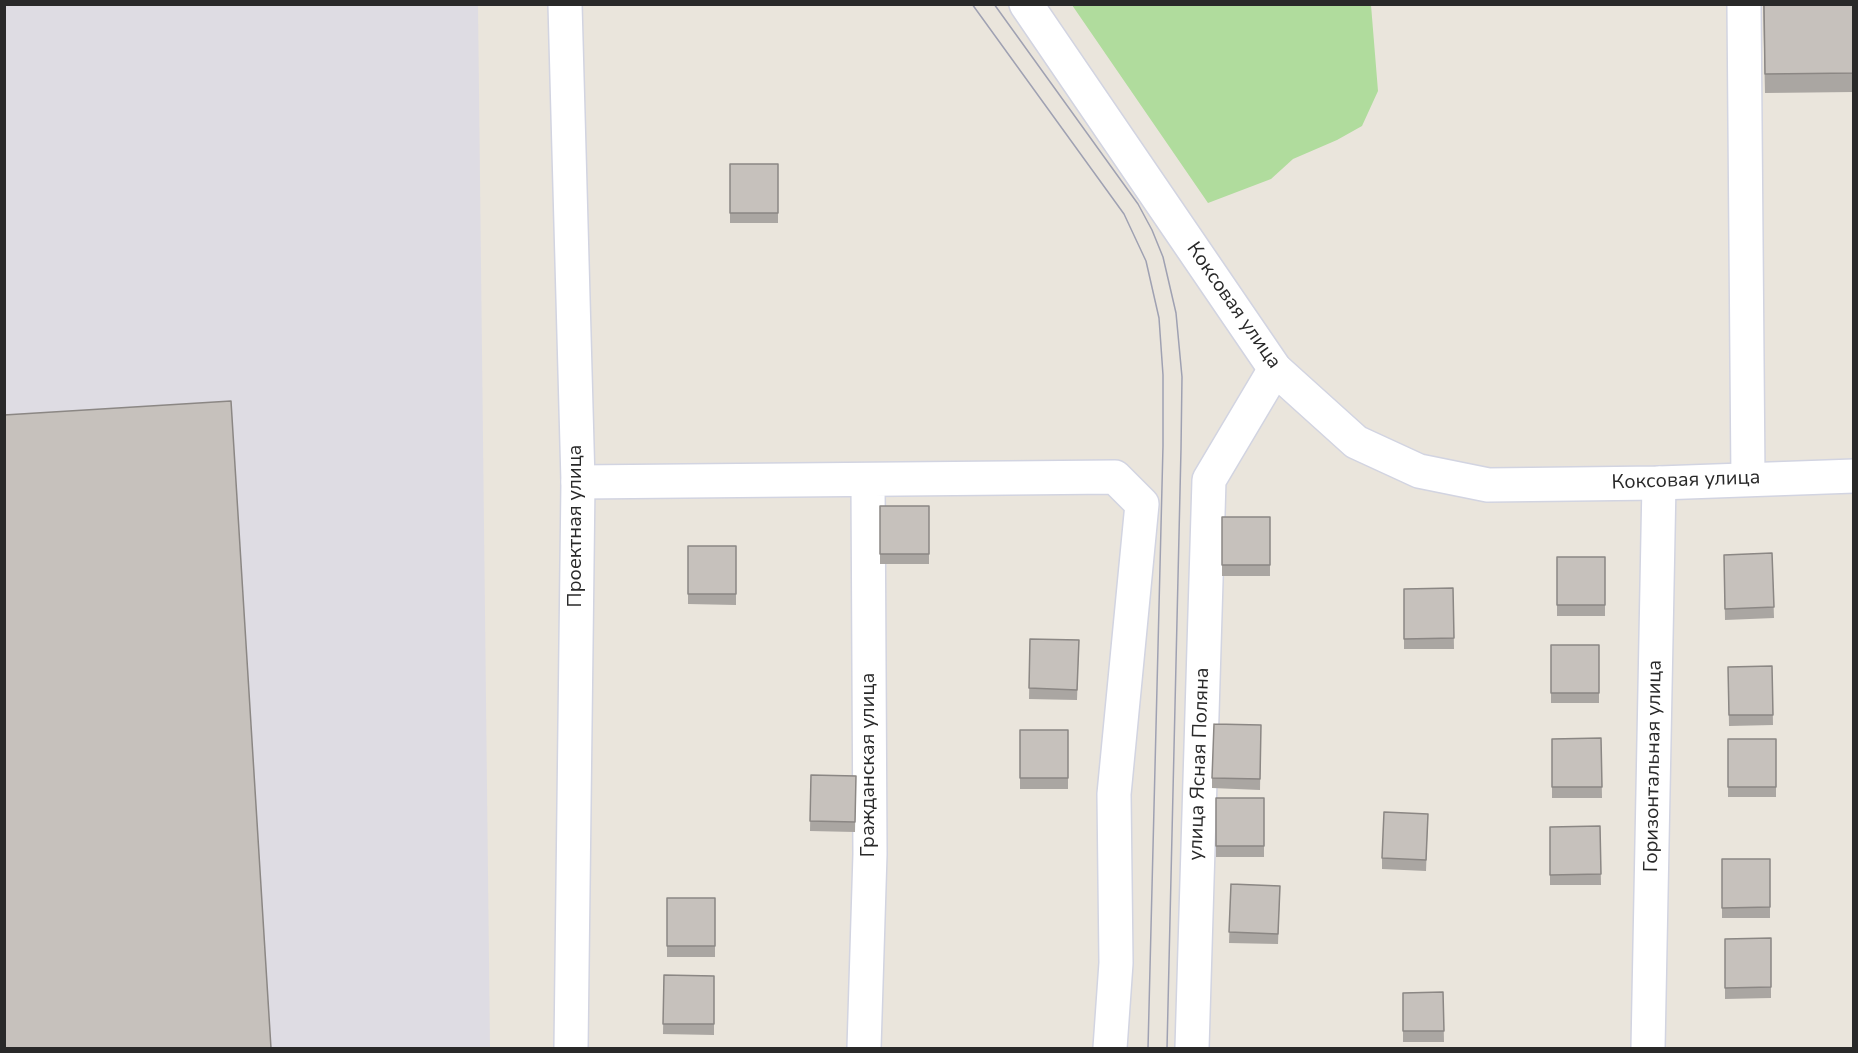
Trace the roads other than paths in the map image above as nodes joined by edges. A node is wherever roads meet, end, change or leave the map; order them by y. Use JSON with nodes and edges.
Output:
{"nodes":[{"id":1,"x":565,"y":4,"type":"edge"},
{"id":2,"x":1026,"y":4,"type":"edge"},
{"id":3,"x":1744,"y":4,"type":"edge"},
{"id":4,"x":1275,"y":369,"type":"junction"},
{"id":5,"x":1854,"y":476,"type":"edge"},
{"id":6,"x":1748,"y":479,"type":"junction"},
{"id":7,"x":868,"y":481,"type":"junction"},
{"id":8,"x":578,"y":482,"type":"junction"},
{"id":9,"x":1659,"y":483,"type":"junction"},
{"id":10,"x":571,"y":1048,"type":"edge"},
{"id":11,"x":864,"y":1048,"type":"edge"},
{"id":12,"x":1110,"y":1048,"type":"edge"},
{"id":13,"x":1192,"y":1048,"type":"edge"},
{"id":14,"x":1648,"y":1048,"type":"edge"}],
"edges":[{"from":1,"to":8,"type":"street","name":"Проектная улица"},
{"from":2,"to":4,"type":"street","name":"Коксовая улица"},
{"from":3,"to":6,"type":"street"},
{"from":4,"to":9,"type":"street","name":"Коксовая улица"},
{"from":4,"to":13,"type":"street","name":"улица Ясная Поляна"},
{"from":5,"to":6,"type":"street","name":"Коксовая улица"},
{"from":6,"to":9,"type":"street","name":"Коксовая улица"},
{"from":7,"to":8,"type":"street"},
{"from":7,"to":11,"type":"street","name":"Гражданская улица"},
{"from":7,"to":12,"type":"street"},
{"from":8,"to":10,"type":"street","name":"Проектная улица"},
{"from":9,"to":14,"type":"street","name":"Горизонтальная улица"}]}
